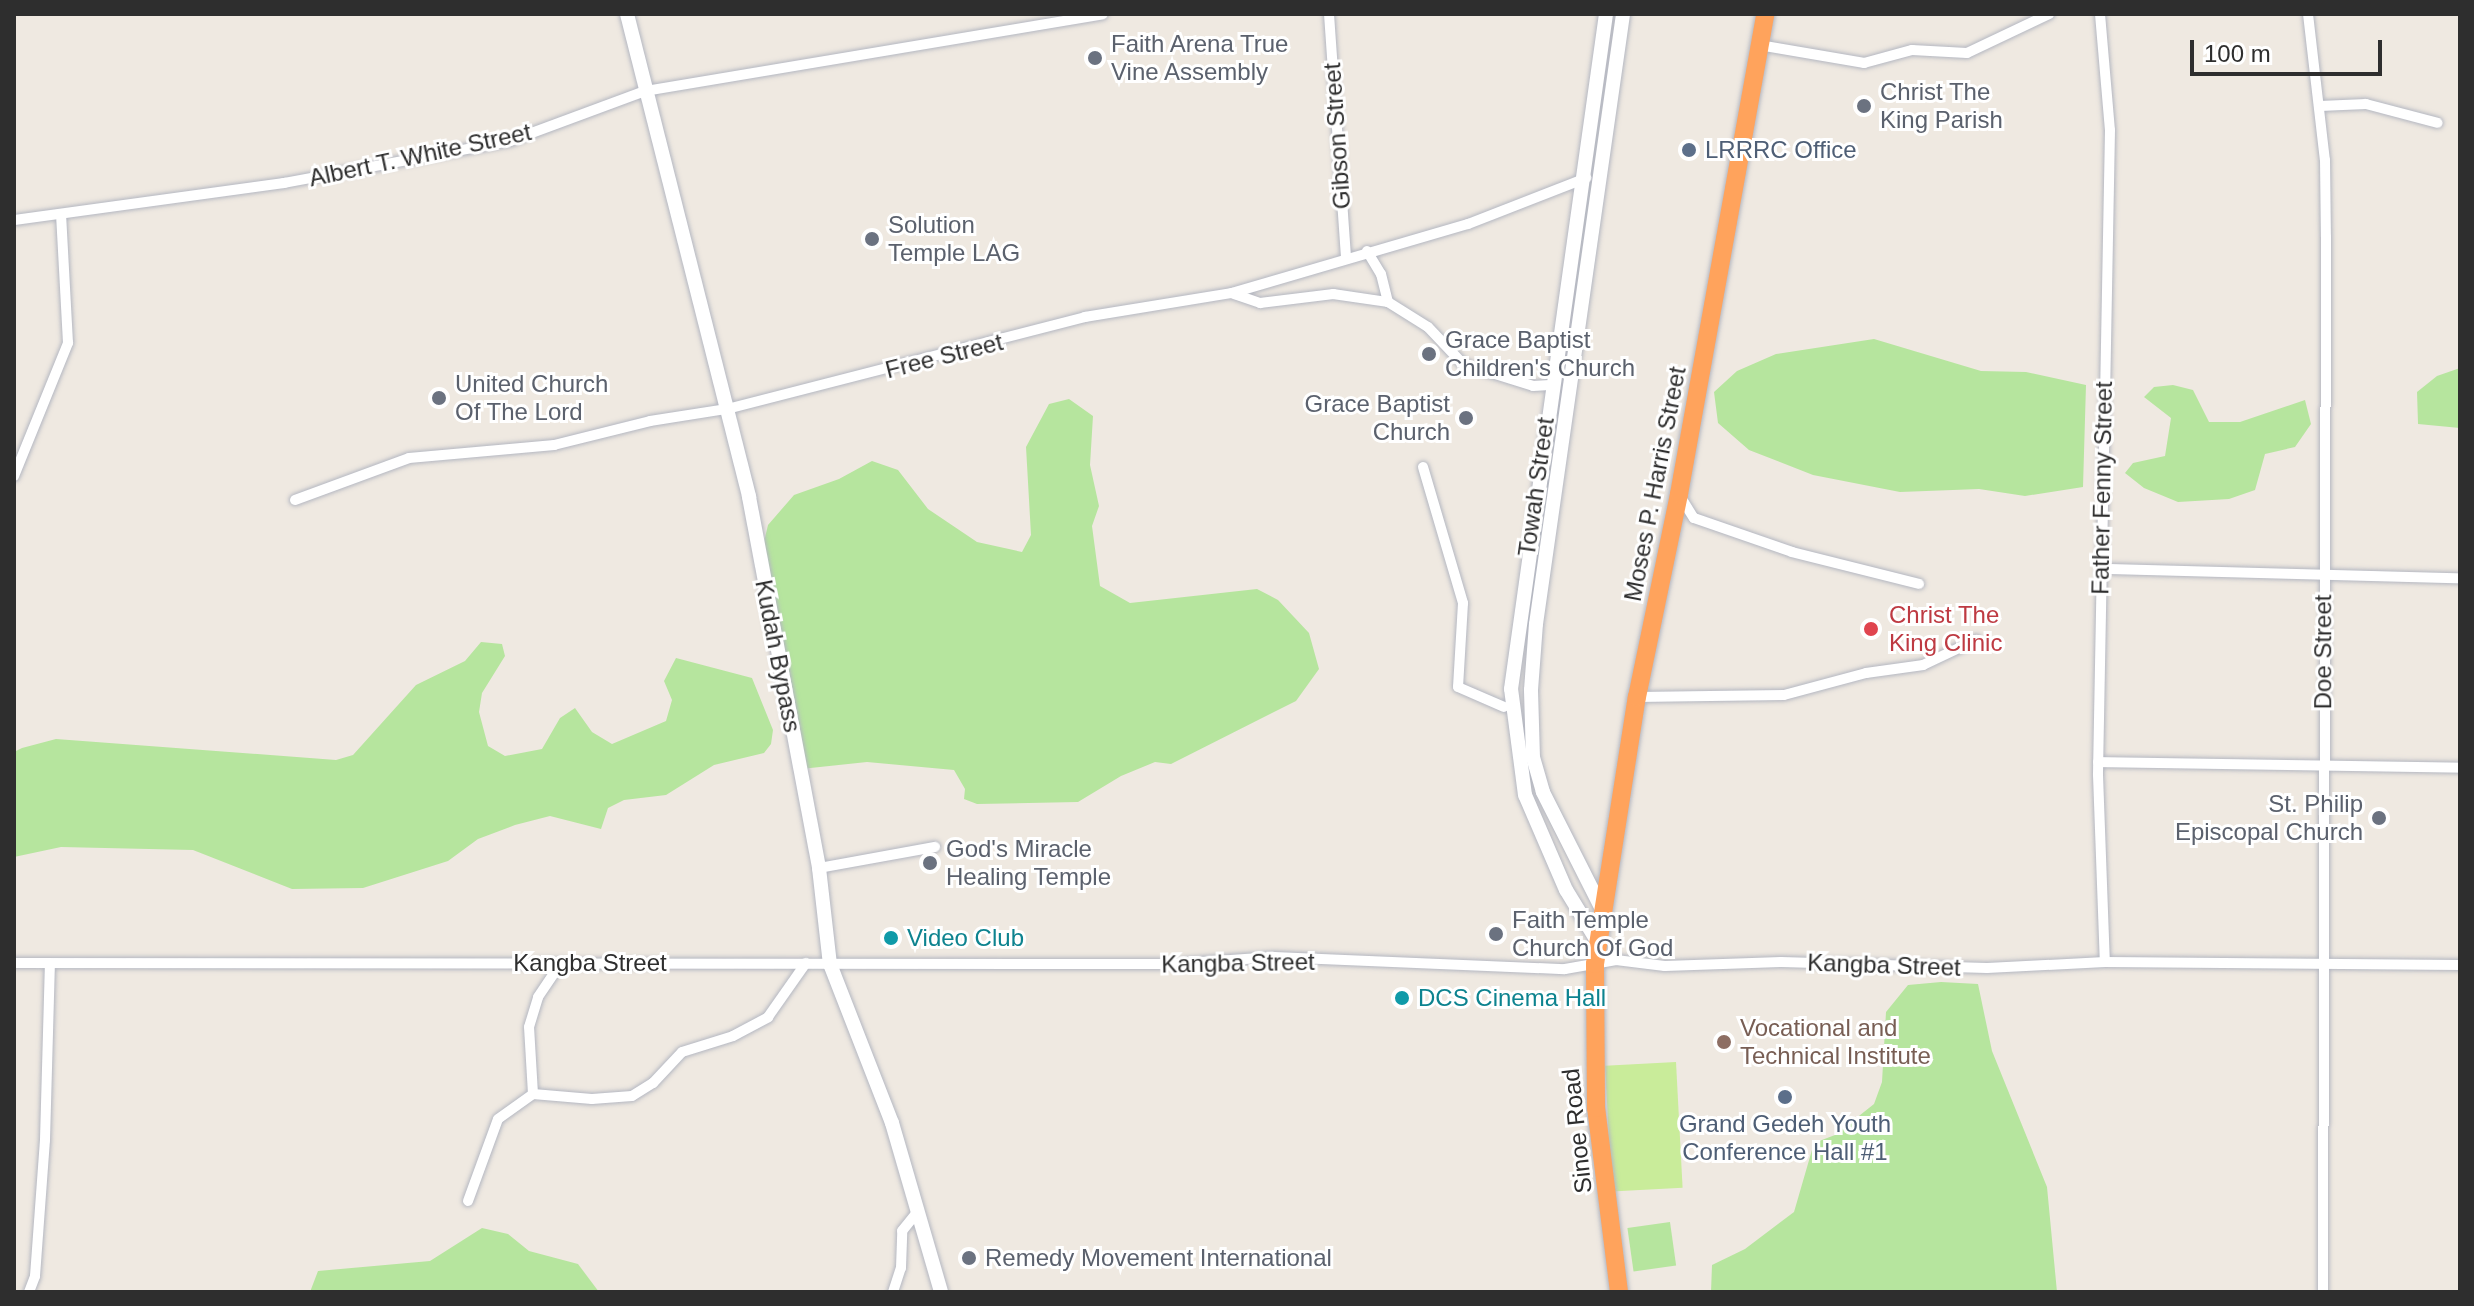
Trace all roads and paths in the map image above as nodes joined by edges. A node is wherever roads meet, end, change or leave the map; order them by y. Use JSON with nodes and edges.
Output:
{"nodes":[{"id":1,"x":627,"y":14,"type":"edge"},
{"id":2,"x":1103,"y":14,"type":"edge"},
{"id":3,"x":1329,"y":14,"type":"edge"},
{"id":4,"x":1606,"y":14,"type":"edge"},
{"id":5,"x":1623,"y":14,"type":"edge"},
{"id":6,"x":1765,"y":14,"type":"edge"},
{"id":7,"x":2049,"y":14,"type":"edge"},
{"id":8,"x":2100,"y":14,"type":"edge"},
{"id":9,"x":2308,"y":14,"type":"edge"},
{"id":10,"x":1759,"y":45,"type":"junction"},
{"id":11,"x":645,"y":91,"type":"junction"},
{"id":12,"x":2320,"y":106,"type":"junction"},
{"id":13,"x":2438,"y":123,"type":"dead end"},
{"id":14,"x":1586,"y":178,"type":"junction"},
{"id":15,"x":61,"y":214,"type":"junction"},
{"id":16,"x":14,"y":220,"type":"edge"},
{"id":17,"x":1367,"y":251,"type":"junction"},
{"id":18,"x":1346,"y":258,"type":"junction"},
{"id":19,"x":1232,"y":293,"type":"junction"},
{"id":20,"x":1388,"y":302,"type":"junction"},
{"id":21,"x":1550,"y":385,"type":"junction"},
{"id":22,"x":727,"y":409,"type":"junction"},
{"id":23,"x":1423,"y":467,"type":"dead end"},
{"id":24,"x":14,"y":476,"type":"edge"},
{"id":25,"x":1679,"y":494,"type":"junction"},
{"id":26,"x":295,"y":500,"type":"dead end"},
{"id":27,"x":2105,"y":569,"type":"junction"},
{"id":28,"x":2324,"y":575,"type":"junction"},
{"id":29,"x":2460,"y":578,"type":"edge"},
{"id":30,"x":1919,"y":584,"type":"dead end"},
{"id":31,"x":1976,"y":640,"type":"dead end"},
{"id":32,"x":1637,"y":697,"type":"junction"},
{"id":33,"x":1504,"y":707,"type":"dead end"},
{"id":34,"x":2098,"y":762,"type":"junction"},
{"id":35,"x":2323,"y":767,"type":"junction"},
{"id":36,"x":2460,"y":768,"type":"edge"},
{"id":37,"x":935,"y":847,"type":"dead end"},
{"id":38,"x":819,"y":868,"type":"junction"},
{"id":39,"x":1604,"y":913,"type":"junction"},
{"id":40,"x":1599,"y":944,"type":"junction"},
{"id":41,"x":2105,"y":962,"type":"junction"},
{"id":42,"x":14,"y":963,"type":"edge"},
{"id":43,"x":50,"y":963,"type":"junction"},
{"id":44,"x":806,"y":963,"type":"junction"},
{"id":45,"x":560,"y":964,"type":"junction"},
{"id":46,"x":830,"y":964,"type":"junction"},
{"id":47,"x":1595,"y":964,"type":"junction"},
{"id":48,"x":2323,"y":964,"type":"junction"},
{"id":49,"x":2460,"y":965,"type":"edge"},
{"id":50,"x":533,"y":1094,"type":"junction"},
{"id":51,"x":468,"y":1201,"type":"dead end"},
{"id":52,"x":919,"y":1210,"type":"junction"},
{"id":53,"x":29,"y":1292,"type":"edge"},
{"id":54,"x":893,"y":1292,"type":"edge"},
{"id":55,"x":941,"y":1292,"type":"edge"},
{"id":56,"x":1619,"y":1292,"type":"edge"},
{"id":57,"x":2323,"y":1292,"type":"edge"}],
"edges":[{"from":1,"to":11,"type":"street","name":"Kudah Bypass"},
{"from":2,"to":11,"type":"street","name":"Albert T. White Street"},
{"from":3,"to":18,"type":"street","name":"Gibson Street"},
{"from":4,"to":14,"type":"street","name":"Towah Street"},
{"from":5,"to":39,"type":"street","name":"Towah Street"},
{"from":6,"to":10,"type":"highway","name":"Moses P. Harris Street"},
{"from":7,"to":10,"type":"street"},
{"from":8,"to":27,"type":"street","name":"Father Fenny Street"},
{"from":9,"to":12,"type":"street","name":"Doe Street"},
{"from":10,"to":25,"type":"highway","name":"Moses P. Harris Street"},
{"from":11,"to":15,"type":"street","name":"Albert T. White Street"},
{"from":11,"to":22,"type":"street","name":"Kudah Bypass"},
{"from":12,"to":13,"type":"street"},
{"from":12,"to":28,"type":"street","name":"Doe Street"},
{"from":14,"to":17,"type":"street","name":"Free Street"},
{"from":14,"to":21,"type":"street","name":"Towah Street"},
{"from":15,"to":16,"type":"street","name":"Albert T. White Street"},
{"from":15,"to":24,"type":"street"},
{"from":17,"to":18,"type":"street","name":"Free Street"},
{"from":17,"to":20,"type":"street"},
{"from":18,"to":19,"type":"street","name":"Free Street"},
{"from":19,"to":20,"type":"street"},
{"from":19,"to":22,"type":"street","name":"Free Street"},
{"from":20,"to":21,"type":"street"},
{"from":21,"to":40,"type":"street","name":"Towah Street"},
{"from":22,"to":26,"type":"street","name":"Free Street"},
{"from":22,"to":38,"type":"street","name":"Kudah Bypass"},
{"from":23,"to":33,"type":"street"},
{"from":25,"to":30,"type":"street"},
{"from":25,"to":32,"type":"highway","name":"Moses P. Harris Street"},
{"from":27,"to":28,"type":"street"},
{"from":27,"to":34,"type":"street","name":"Father Fenny Street"},
{"from":28,"to":29,"type":"street"},
{"from":28,"to":35,"type":"street","name":"Doe Street"},
{"from":31,"to":32,"type":"street"},
{"from":32,"to":39,"type":"highway","name":"Moses P. Harris Street"},
{"from":34,"to":35,"type":"street"},
{"from":34,"to":41,"type":"street","name":"Father Fenny Street"},
{"from":35,"to":36,"type":"street"},
{"from":35,"to":48,"type":"street","name":"Doe Street"},
{"from":37,"to":38,"type":"street"},
{"from":38,"to":46,"type":"street","name":"Kudah Bypass"},
{"from":39,"to":40,"type":"highway","name":"Moses P. Harris Street"},
{"from":40,"to":47,"type":"highway","name":"Moses P. Harris Street"},
{"from":41,"to":47,"type":"street","name":"Kangba Street"},
{"from":41,"to":48,"type":"street","name":"Kangba Street"},
{"from":42,"to":43,"type":"street","name":"Kangba Street"},
{"from":43,"to":45,"type":"street","name":"Kangba Street"},
{"from":43,"to":53,"type":"street"},
{"from":44,"to":45,"type":"street","name":"Kangba Street"},
{"from":44,"to":46,"type":"street","name":"Kangba Street"},
{"from":44,"to":50,"type":"street"},
{"from":45,"to":50,"type":"street"},
{"from":46,"to":47,"type":"street","name":"Kangba Street"},
{"from":46,"to":52,"type":"street","name":"Kudah Bypass"},
{"from":47,"to":56,"type":"highway","name":"Sinoe Road"},
{"from":48,"to":49,"type":"street","name":"Kangba Street"},
{"from":48,"to":57,"type":"street","name":"Doe Street"},
{"from":50,"to":51,"type":"street"},
{"from":52,"to":54,"type":"street"},
{"from":52,"to":55,"type":"street","name":"Kudah Bypass"}]}
